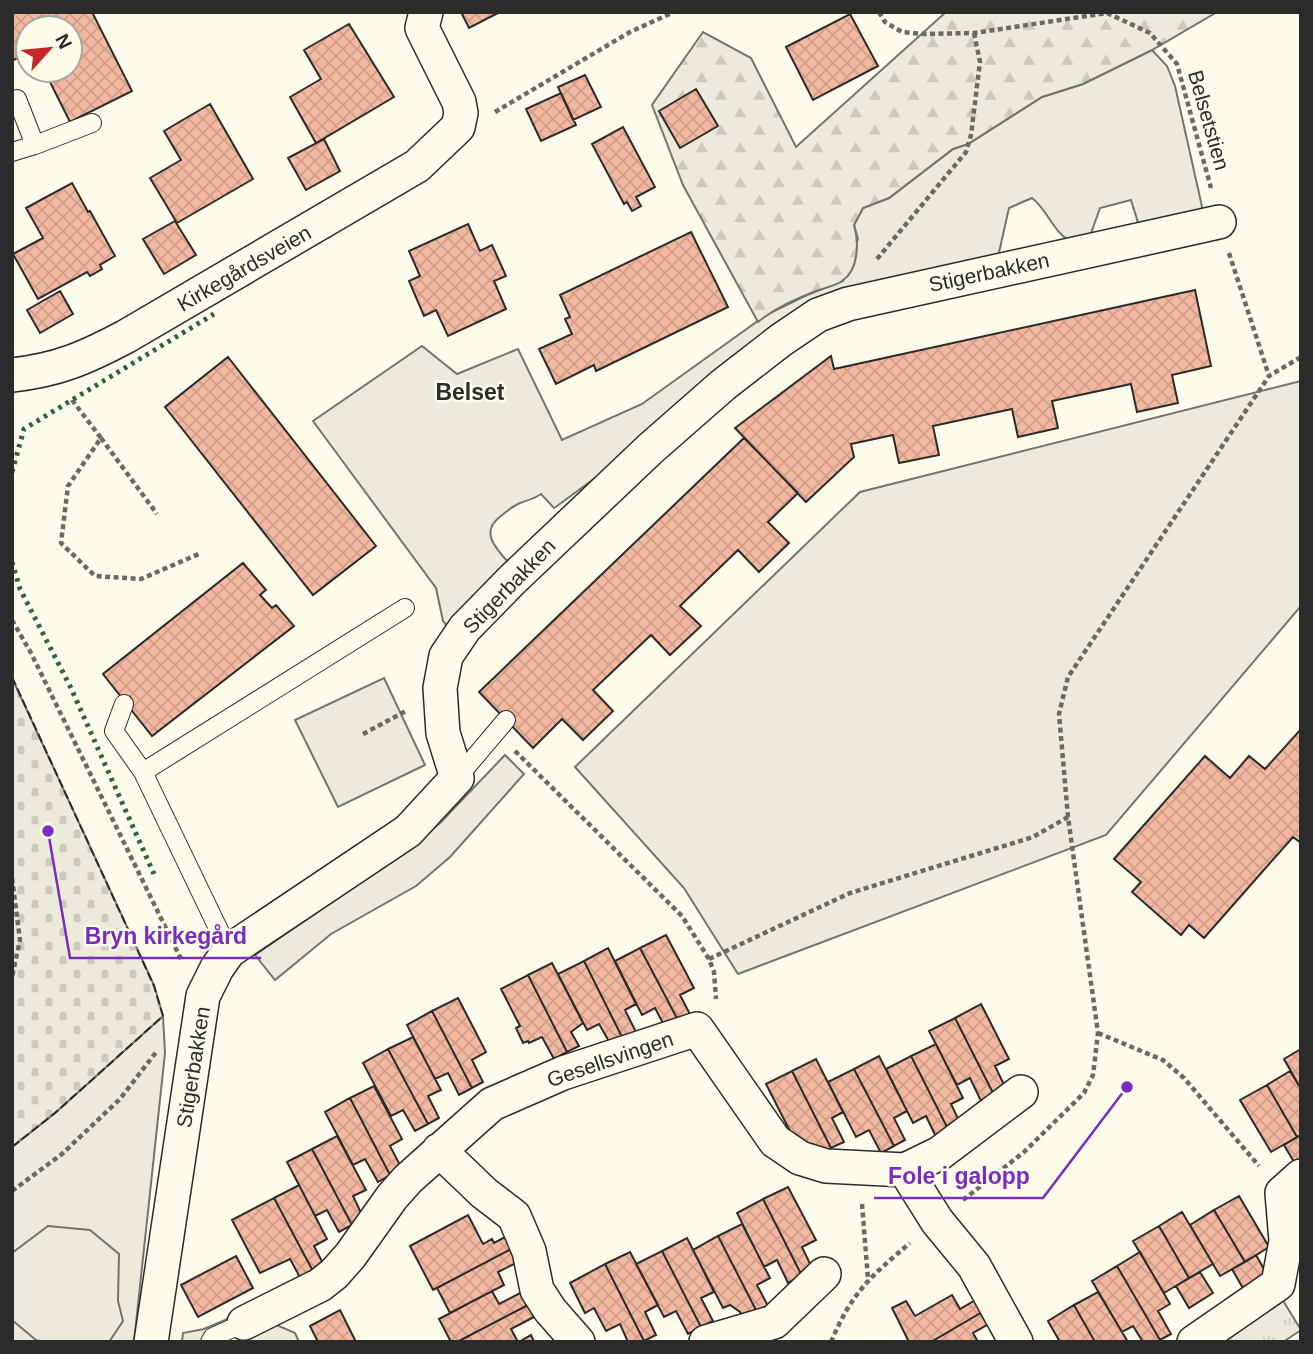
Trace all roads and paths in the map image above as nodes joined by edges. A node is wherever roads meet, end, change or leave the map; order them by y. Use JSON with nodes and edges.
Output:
{"nodes":[{"id":1,"x":426,"y":12,"type":"edge"},
{"id":2,"x":674,"y":12,"type":"edge"},
{"id":3,"x":878,"y":12,"type":"edge"},
{"id":4,"x":974,"y":33,"type":"junction"},
{"id":5,"x":17,"y":99,"type":"dead end"},
{"id":6,"x":92,"y":123,"type":"dead end"},
{"id":7,"x":458,"y":127,"type":"junction"},
{"id":8,"x":35,"y":145,"type":"junction"},
{"id":9,"x":12,"y":152,"type":"edge"},
{"id":10,"x":1219,"y":222,"type":"junction"},
{"id":11,"x":874,"y":263,"type":"dead end"},
{"id":12,"x":1301,"y":357,"type":"edge"},
{"id":13,"x":52,"y":370,"type":"junction"},
{"id":14,"x":12,"y":375,"type":"edge"},
{"id":15,"x":1269,"y":376,"type":"junction"},
{"id":16,"x":101,"y":438,"type":"junction"},
{"id":17,"x":157,"y":514,"type":"dead end"},
{"id":18,"x":201,"y":553,"type":"dead end"},
{"id":19,"x":405,"y":608,"type":"dead end"},
{"id":20,"x":12,"y":620,"type":"edge"},
{"id":21,"x":441,"y":693,"type":"junction"},
{"id":22,"x":124,"y":704,"type":"dead end"},
{"id":23,"x":500,"y":725,"type":"joint"},
{"id":24,"x":363,"y":734,"type":"dead end"},
{"id":25,"x":143,"y":772,"type":"junction"},
{"id":26,"x":457,"y":778,"type":"junction"},
{"id":27,"x":1068,"y":817,"type":"junction"},
{"id":28,"x":12,"y":878,"type":"edge"},
{"id":29,"x":229,"y":951,"type":"junction"},
{"id":30,"x":709,"y":959,"type":"junction"},
{"id":31,"x":12,"y":977,"type":"edge"},
{"id":32,"x":203,"y":996,"type":"junction"},
{"id":33,"x":697,"y":1029,"type":"junction"},
{"id":34,"x":1098,"y":1033,"type":"junction"},
{"id":35,"x":159,"y":1048,"type":"dead end"},
{"id":36,"x":1021,"y":1092,"type":"dead end"},
{"id":37,"x":439,"y":1150,"type":"junction"},
{"id":38,"x":859,"y":1168,"type":"junction"},
{"id":39,"x":905,"y":1170,"type":"junction"},
{"id":40,"x":1291,"y":1184,"type":"edge"},
{"id":41,"x":12,"y":1191,"type":"edge"},
{"id":42,"x":937,"y":1221,"type":"junction"},
{"id":43,"x":824,"y":1274,"type":"dead end"},
{"id":44,"x":868,"y":1279,"type":"junction"},
{"id":45,"x":244,"y":1323,"type":"joint"},
{"id":46,"x":151,"y":1342,"type":"edge"},
{"id":47,"x":210,"y":1342,"type":"edge"},
{"id":48,"x":578,"y":1342,"type":"edge"},
{"id":49,"x":706,"y":1342,"type":"edge"},
{"id":50,"x":831,"y":1342,"type":"edge"},
{"id":51,"x":1016,"y":1342,"type":"edge"},
{"id":52,"x":1194,"y":1342,"type":"edge"}],
"edges":[{"from":1,"to":7,"type":"street"},
{"from":2,"to":7,"type":"path"},
{"from":3,"to":4,"type":"path","name":"Belsetstien"},
{"from":4,"to":10,"type":"path","name":"Belsetstien"},
{"from":4,"to":11,"type":"path"},
{"from":5,"to":8,"type":"lane"},
{"from":6,"to":8,"type":"lane"},
{"from":7,"to":13,"type":"street","name":"Kirkegårdsveien"},
{"from":8,"to":9,"type":"lane"},
{"from":10,"to":15,"type":"path","name":"Belsetstien"},
{"from":10,"to":21,"type":"street","name":"Stigerbakken"},
{"from":12,"to":15,"type":"path"},
{"from":13,"to":14,"type":"street","name":"Kirkegårdsveien"},
{"from":13,"to":16,"type":"path"},
{"from":15,"to":27,"type":"path"},
{"from":16,"to":17,"type":"path"},
{"from":16,"to":18,"type":"path"},
{"from":19,"to":25,"type":"lane"},
{"from":20,"to":32,"type":"path"},
{"from":21,"to":24,"type":"path"},
{"from":21,"to":26,"type":"street","name":"Stigerbakken"},
{"from":22,"to":25,"type":"lane"},
{"from":23,"to":26,"type":"lane"},
{"from":23,"to":30,"type":"path"},
{"from":25,"to":29,"type":"lane"},
{"from":26,"to":29,"type":"street","name":"Stigerbakken"},
{"from":27,"to":30,"type":"path"},
{"from":27,"to":34,"type":"path"},
{"from":28,"to":31,"type":"path"},
{"from":29,"to":32,"type":"street","name":"Stigerbakken"},
{"from":30,"to":33,"type":"path"},
{"from":32,"to":46,"type":"street","name":"Stigerbakken"},
{"from":33,"to":37,"type":"street","name":"Gesellsvingen"},
{"from":33,"to":38,"type":"street","name":"Gesellsvingen"},
{"from":34,"to":40,"type":"path"},
{"from":34,"to":42,"type":"path"},
{"from":35,"to":41,"type":"path"},
{"from":36,"to":39,"type":"street","name":"Gesellsvingen"},
{"from":37,"to":45,"type":"street","name":"Gesellsvingen"},
{"from":37,"to":48,"type":"street"},
{"from":38,"to":39,"type":"street","name":"Gesellsvingen"},
{"from":38,"to":44,"type":"path"},
{"from":39,"to":42,"type":"street"},
{"from":40,"to":52,"type":"street"},
{"from":42,"to":44,"type":"path"},
{"from":42,"to":51,"type":"street"},
{"from":43,"to":49,"type":"street"},
{"from":44,"to":50,"type":"path"},
{"from":45,"to":47,"type":"lane","name":"Gesellsvingen"}]}
